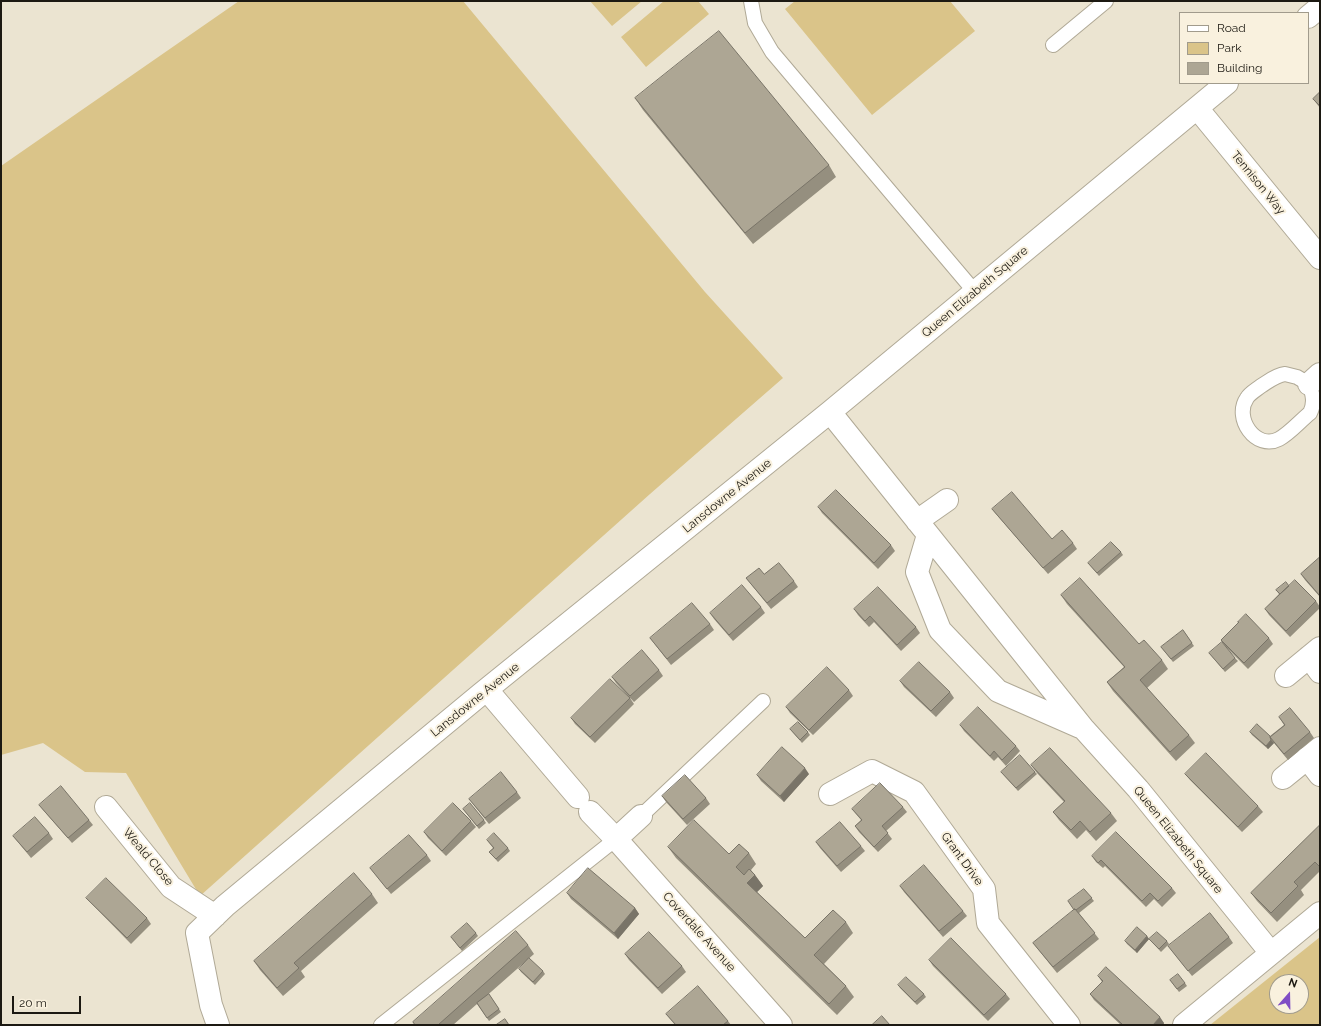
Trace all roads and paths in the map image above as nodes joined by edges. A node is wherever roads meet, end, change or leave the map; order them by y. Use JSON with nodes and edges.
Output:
{"nodes":[{"id":1,"x":751,"y":1,"type":"edge"},
{"id":2,"x":1106,"y":1,"type":"edge"},
{"id":3,"x":1320,"y":7,"type":"edge"},
{"id":4,"x":1309,"y":16,"type":"edge"},
{"id":5,"x":1053,"y":45,"type":"dead end"},
{"id":6,"x":1226,"y":84,"type":"edge"},
{"id":7,"x":1197,"y":108,"type":"junction"},
{"id":8,"x":1320,"y":258,"type":"edge"},
{"id":9,"x":975,"y":292,"type":"junction"},
{"id":10,"x":1315,"y":379,"type":"edge"},
{"id":11,"x":830,"y":412,"type":"junction"},
{"id":12,"x":947,"y":500,"type":"dead end"},
{"id":13,"x":923,"y":528,"type":"junction"},
{"id":14,"x":1316,"y":659,"type":"edge"},
{"id":15,"x":1286,"y":676,"type":"dead end"},
{"id":16,"x":487,"y":690,"type":"junction"},
{"id":17,"x":763,"y":701,"type":"dead end"},
{"id":18,"x":1083,"y":728,"type":"junction"},
{"id":19,"x":1316,"y":760,"type":"edge"},
{"id":20,"x":1283,"y":778,"type":"dead end"},
{"id":21,"x":830,"y":794,"type":"dead end"},
{"id":22,"x":106,"y":807,"type":"dead end"},
{"id":23,"x":641,"y":816,"type":"joint"},
{"id":24,"x":616,"y":839,"type":"junction"},
{"id":25,"x":1320,"y":914,"type":"edge"},
{"id":26,"x":215,"y":916,"type":"junction"},
{"id":27,"x":1271,"y":953,"type":"junction"},
{"id":28,"x":218,"y":1025,"type":"edge"},
{"id":29,"x":381,"y":1025,"type":"edge"},
{"id":30,"x":781,"y":1025,"type":"edge"},
{"id":31,"x":1069,"y":1025,"type":"edge"},
{"id":32,"x":1185,"y":1025,"type":"edge"}],
"edges":[{"from":1,"to":9,"type":"lane"},
{"from":2,"to":5,"type":"lane"},
{"from":3,"to":4,"type":"street"},
{"from":6,"to":7,"type":"street","name":"Queen Elizabeth Square"},
{"from":7,"to":8,"type":"street","name":"Tennison Way"},
{"from":7,"to":9,"type":"street","name":"Queen Elizabeth Square"},
{"from":9,"to":11,"type":"street","name":"Queen Elizabeth Square"},
{"from":10,"to":10,"type":"lane"},
{"from":11,"to":13,"type":"street","name":"Queen Elizabeth Square"},
{"from":11,"to":16,"type":"street","name":"Lansdowne Avenue"},
{"from":12,"to":13,"type":"street"},
{"from":13,"to":18,"type":"street","name":"Queen Elizabeth Square"},
{"from":13,"to":18,"type":"street","name":"Queen Elizabeth Square"},
{"from":14,"to":15,"type":"street"},
{"from":16,"to":24,"type":"street","name":"Coverdale Avenue"},
{"from":16,"to":26,"type":"street","name":"Lansdowne Avenue"},
{"from":17,"to":23,"type":"lane"},
{"from":18,"to":27,"type":"street","name":"Queen Elizabeth Square"},
{"from":19,"to":20,"type":"street"},
{"from":21,"to":31,"type":"street","name":"Grant Drive"},
{"from":22,"to":26,"type":"street","name":"Weald Close"},
{"from":23,"to":24,"type":"street"},
{"from":24,"to":29,"type":"lane"},
{"from":24,"to":30,"type":"street","name":"Coverdale Avenue"},
{"from":25,"to":27,"type":"street"},
{"from":26,"to":28,"type":"street","name":"Lansdowne Avenue"},
{"from":27,"to":32,"type":"street"}]}
